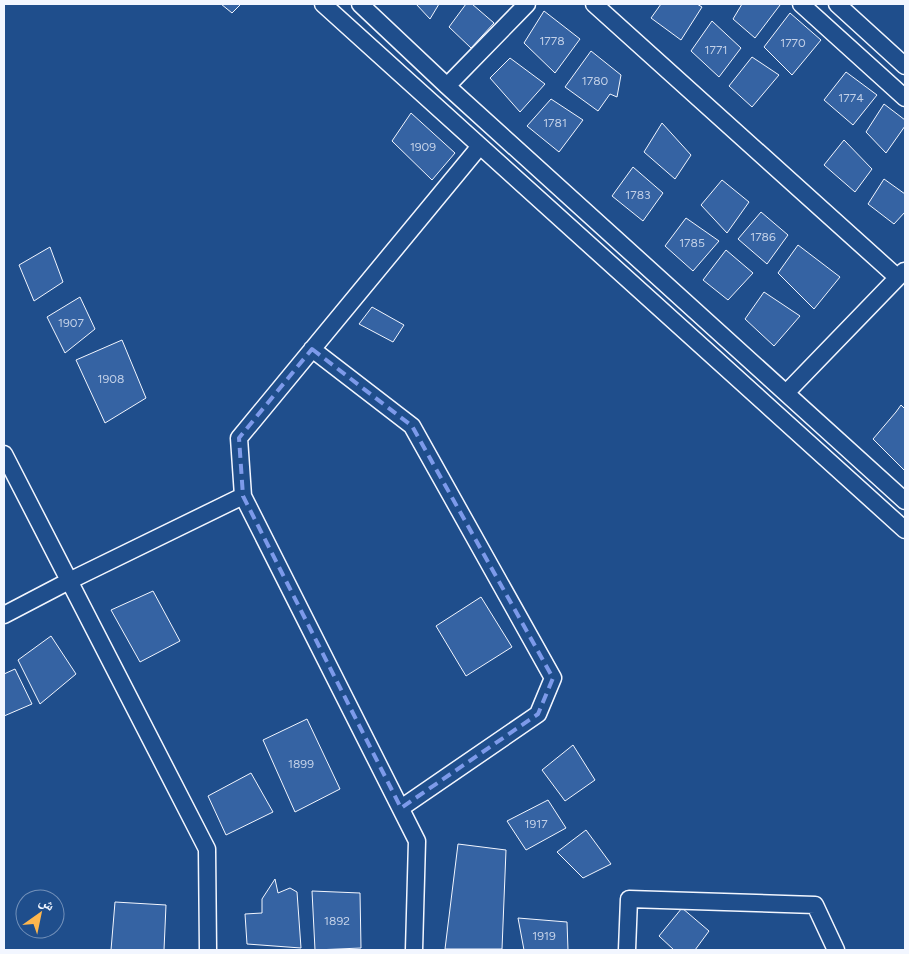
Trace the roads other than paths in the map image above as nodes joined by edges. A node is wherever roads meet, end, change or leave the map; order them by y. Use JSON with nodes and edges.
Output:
{"nodes":[{"id":1,"x":323,"y":4,"type":"edge"},
{"id":2,"x":360,"y":4,"type":"edge"},
{"id":3,"x":527,"y":4,"type":"edge"},
{"id":4,"x":594,"y":4,"type":"edge"},
{"id":5,"x":801,"y":4,"type":"edge"},
{"id":6,"x":837,"y":4,"type":"edge"},
{"id":7,"x":905,"y":66,"type":"edge"},
{"id":8,"x":448,"y":86,"type":"junction"},
{"id":9,"x":905,"y":98,"type":"edge"},
{"id":10,"x":480,"y":146,"type":"junction"},
{"id":11,"x":901,"y":273,"type":"edge"},
{"id":12,"x":312,"y":349,"type":"junction"},
{"id":13,"x":786,"y":393,"type":"junction"},
{"id":14,"x":4,"y":454,"type":"edge"},
{"id":15,"x":243,"y":496,"type":"junction"},
{"id":16,"x":905,"y":501,"type":"edge"},
{"id":17,"x":905,"y":530,"type":"edge"},
{"id":18,"x":69,"y":581,"type":"junction"},
{"id":19,"x":4,"y":615,"type":"edge"},
{"id":20,"x":401,"y":808,"type":"junction"},
{"id":21,"x":208,"y":950,"type":"edge"},
{"id":22,"x":414,"y":950,"type":"edge"},
{"id":23,"x":627,"y":950,"type":"edge"},
{"id":24,"x":836,"y":950,"type":"edge"}],
"edges":[{"from":1,"to":10,"type":"street"},
{"from":2,"to":8,"type":"street"},
{"from":3,"to":8,"type":"street"},
{"from":4,"to":11,"type":"street"},
{"from":5,"to":9,"type":"street"},
{"from":6,"to":7,"type":"street"},
{"from":8,"to":13,"type":"street"},
{"from":10,"to":12,"type":"street"},
{"from":10,"to":17,"type":"street"},
{"from":11,"to":13,"type":"street"},
{"from":12,"to":15,"type":"street"},
{"from":12,"to":20,"type":"street"},
{"from":13,"to":16,"type":"street"},
{"from":14,"to":18,"type":"street"},
{"from":15,"to":18,"type":"street"},
{"from":15,"to":20,"type":"street"},
{"from":18,"to":19,"type":"street"},
{"from":18,"to":21,"type":"street"},
{"from":20,"to":22,"type":"street"},
{"from":23,"to":24,"type":"street"}]}
